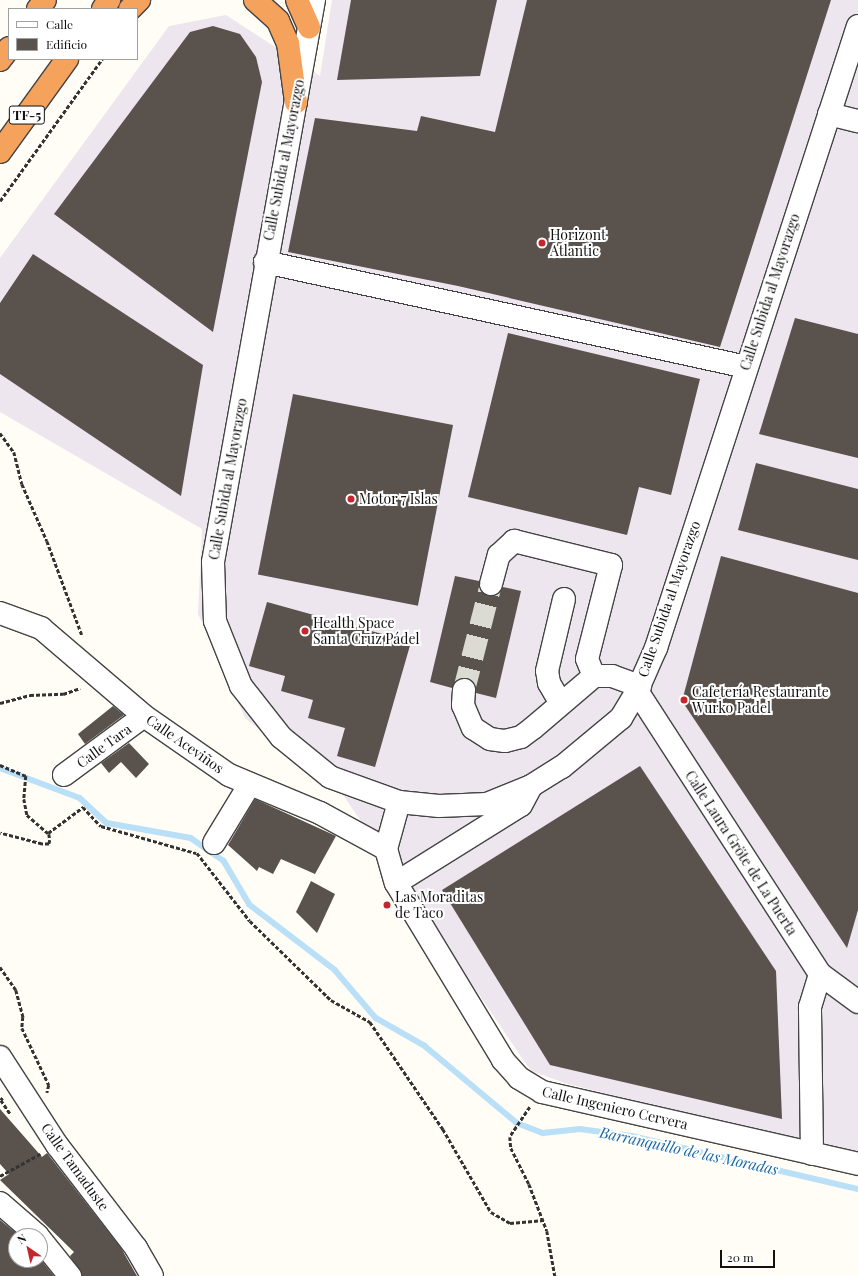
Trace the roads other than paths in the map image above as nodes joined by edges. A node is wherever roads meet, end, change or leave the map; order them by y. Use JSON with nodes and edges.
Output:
{"nodes":[{"id":1,"x":45,"y":0,"type":"edge"},
{"id":2,"x":255,"y":0,"type":"edge"},
{"id":3,"x":297,"y":0,"type":"edge"},
{"id":4,"x":314,"y":0,"type":"edge"},
{"id":5,"x":39,"y":8,"type":"edge"},
{"id":6,"x":858,"y":26,"type":"edge"},
{"id":7,"x":309,"y":27,"type":"junction"},
{"id":8,"x":8,"y":49,"type":"edge"},
{"id":9,"x":0,"y":60,"type":"edge"},
{"id":10,"x":66,"y":60,"type":"edge"},
{"id":11,"x":79,"y":60,"type":"edge"},
{"id":12,"x":54,"y":77,"type":"junction"},
{"id":13,"x":296,"y":102,"type":"junction"},
{"id":14,"x":829,"y":114,"type":"junction"},
{"id":15,"x":858,"y":121,"type":"edge"},
{"id":16,"x":0,"y":152,"type":"edge"},
{"id":17,"x":265,"y":262,"type":"junction"},
{"id":18,"x":745,"y":367,"type":"junction"},
{"id":19,"x":491,"y":584,"type":"tunnel mouth"},
{"id":20,"x":564,"y":599,"type":"dead end"},
{"id":21,"x":0,"y":613,"type":"edge"},
{"id":22,"x":594,"y":676,"type":"junction"},
{"id":23,"x":638,"y":688,"type":"junction"},
{"id":24,"x":464,"y":690,"type":"tunnel mouth"},
{"id":25,"x":560,"y":702,"type":"junction"},
{"id":26,"x":144,"y":716,"type":"junction"},
{"id":27,"x":64,"y":775,"type":"dead end"},
{"id":28,"x":250,"y":784,"type":"junction"},
{"id":29,"x":531,"y":786,"type":"junction"},
{"id":30,"x":399,"y":802,"type":"junction"},
{"id":31,"x":205,"y":848,"type":"road end"},
{"id":32,"x":386,"y":849,"type":"junction"},
{"id":33,"x":396,"y":883,"type":"junction"},
{"id":34,"x":820,"y":974,"type":"junction"},
{"id":35,"x":858,"y":1002,"type":"edge"},
{"id":36,"x":0,"y":1057,"type":"edge"},
{"id":37,"x":812,"y":1154,"type":"junction"},
{"id":38,"x":858,"y":1164,"type":"edge"},
{"id":39,"x":0,"y":1203,"type":"edge"},
{"id":40,"x":29,"y":1228,"type":"edge"},
{"id":41,"x":48,"y":1249,"type":"edge"},
{"id":42,"x":70,"y":1276,"type":"edge"},
{"id":43,"x":152,"y":1276,"type":"edge"}],
"edges":[{"from":1,"to":5,"type":"highway"},
{"from":2,"to":13,"type":"highway"},
{"from":3,"to":7,"type":"highway"},
{"from":4,"to":7,"type":"street","name":"Calle Subida al Mayorazgo"},
{"from":6,"to":14,"type":"street","name":"Calle Subida al Mayorazgo"},
{"from":7,"to":13,"type":"street","name":"Calle Subida al Mayorazgo"},
{"from":8,"to":9,"type":"highway"},
{"from":10,"to":12,"type":"highway","number":"TF-5"},
{"from":11,"to":12,"type":"highway"},
{"from":12,"to":16,"type":"highway","number":"TF-5"},
{"from":13,"to":17,"type":"street","name":"Calle Subida al Mayorazgo"},
{"from":14,"to":15,"type":"street"},
{"from":14,"to":18,"type":"street","name":"Calle Subida al Mayorazgo"},
{"from":17,"to":18,"type":"street"},
{"from":17,"to":30,"type":"street","name":"Calle Subida al Mayorazgo"},
{"from":18,"to":23,"type":"street","name":"Calle Subida al Mayorazgo"},
{"from":19,"to":22,"type":"street"},
{"from":20,"to":25,"type":"street"},
{"from":21,"to":26,"type":"street","name":"Calle Aceviños"},
{"from":22,"to":23,"type":"street"},
{"from":22,"to":25,"type":"street"},
{"from":23,"to":29,"type":"street","name":"Calle Subida al Mayorazgo"},
{"from":23,"to":34,"type":"street","name":"Calle Laura Gröte de La Puerta"},
{"from":24,"to":25,"type":"street"},
{"from":26,"to":27,"type":"street","name":"Calle Tara"},
{"from":26,"to":28,"type":"street","name":"Calle Aceviños"},
{"from":28,"to":31,"type":"street"},
{"from":28,"to":32,"type":"street","name":"Calle Aceviños"},
{"from":29,"to":30,"type":"street","name":"Calle Subida al Mayorazgo"},
{"from":29,"to":33,"type":"street"},
{"from":30,"to":32,"type":"street"},
{"from":32,"to":33,"type":"street","name":"Calle Ingeniero Cervera"},
{"from":33,"to":37,"type":"street","name":"Calle Ingeniero Cervera"},
{"from":34,"to":35,"type":"street","name":"Calle Laura Gröte de La Puerta"},
{"from":34,"to":37,"type":"street"},
{"from":36,"to":43,"type":"street","name":"Calle Tamaduste"},
{"from":37,"to":38,"type":"street","name":"Calle Ingeniero Cervera"},
{"from":39,"to":40,"type":"street"},
{"from":41,"to":42,"type":"street"}]}
